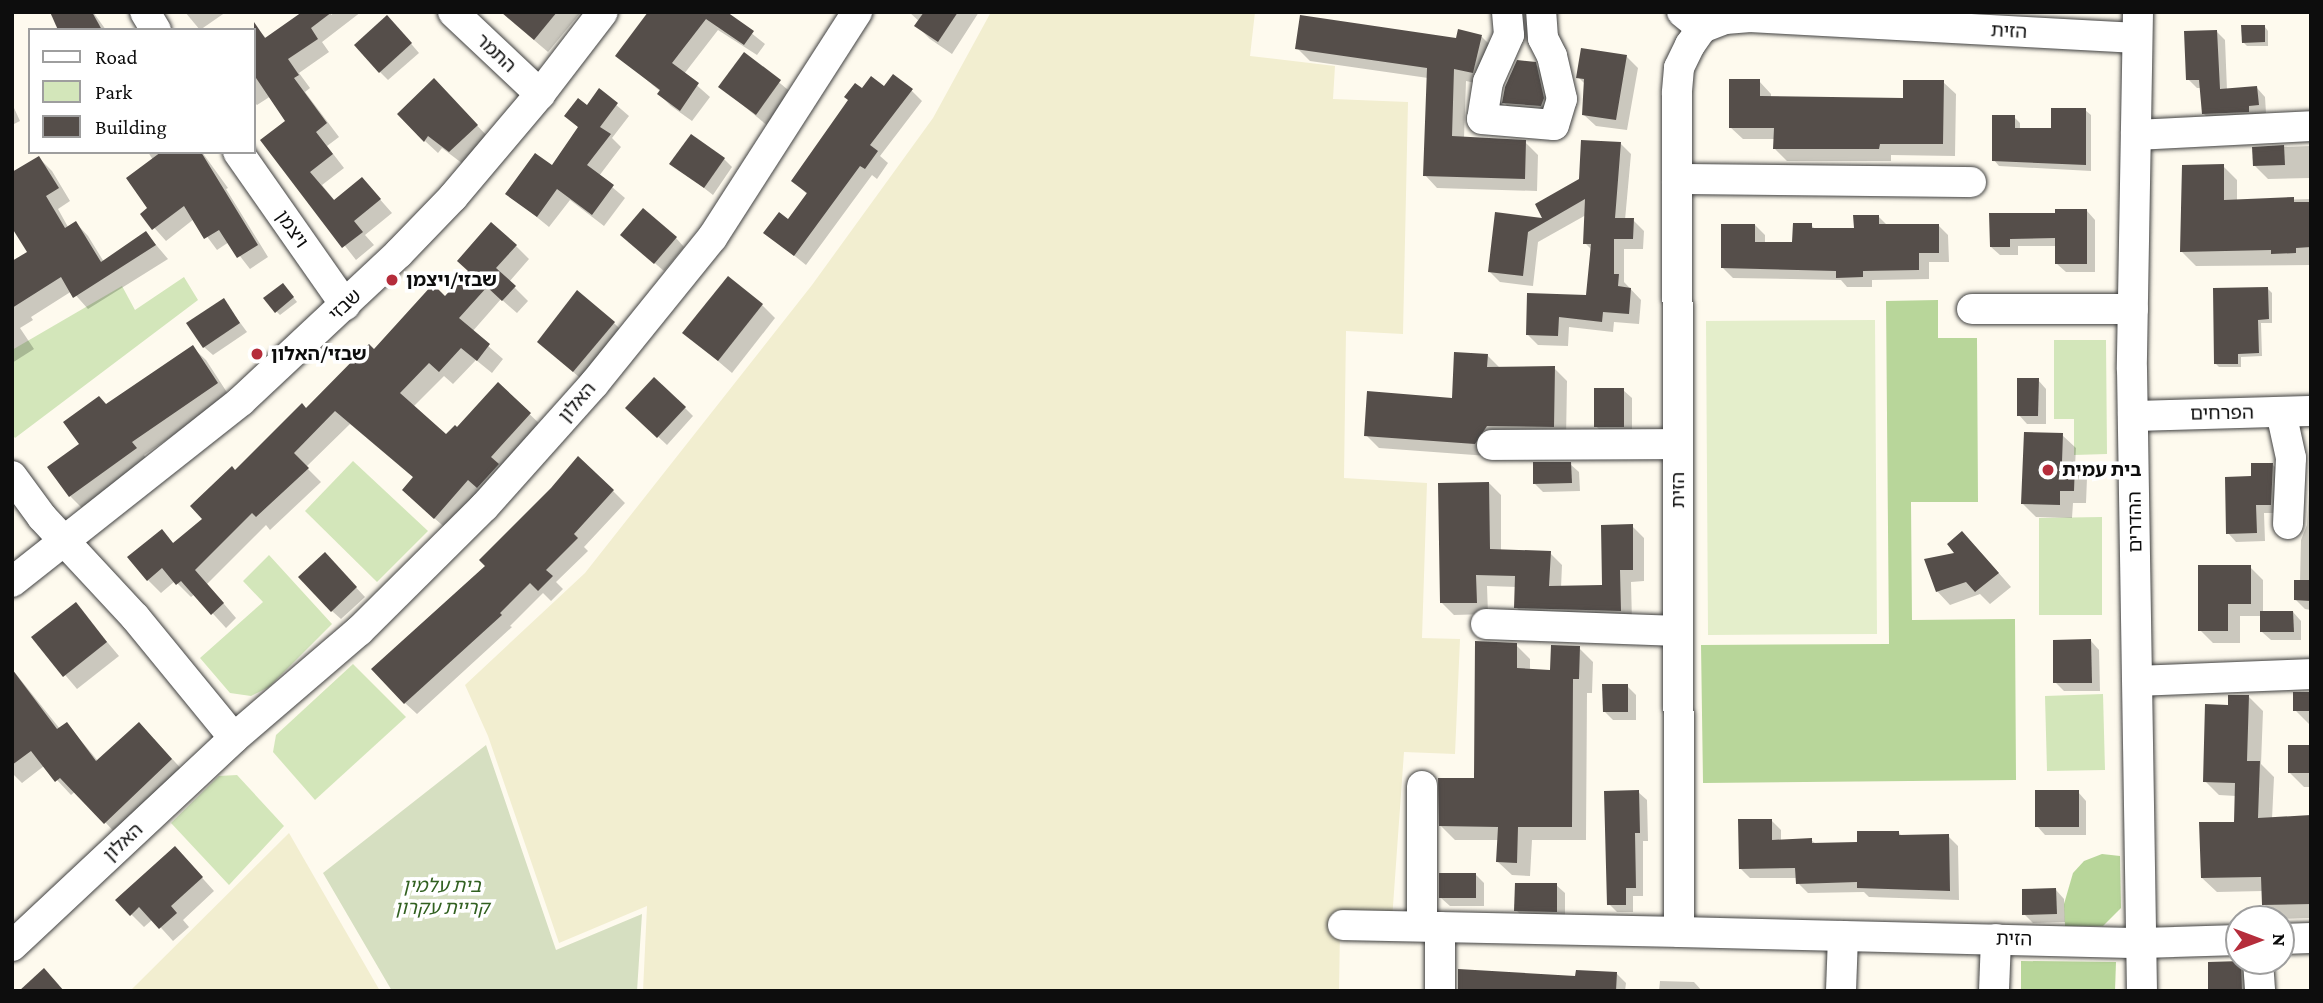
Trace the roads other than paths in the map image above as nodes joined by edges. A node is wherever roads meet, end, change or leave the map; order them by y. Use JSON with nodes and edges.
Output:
{"nodes":[{"id":1,"x":145,"y":12,"type":"edge"},
{"id":2,"x":453,"y":12,"type":"edge"},
{"id":3,"x":603,"y":12,"type":"edge"},
{"id":4,"x":857,"y":12,"type":"edge"},
{"id":5,"x":1507,"y":12,"type":"edge"},
{"id":6,"x":1541,"y":12,"type":"edge"},
{"id":7,"x":1709,"y":18,"type":"edge"},
{"id":8,"x":1875,"y":18,"type":"edge"},
{"id":9,"x":2138,"y":25,"type":"edge"},
{"id":10,"x":155,"y":28,"type":"edge"},
{"id":11,"x":540,"y":94,"type":"junction"},
{"id":12,"x":2311,"y":126,"type":"edge"},
{"id":13,"x":2136,"y":135,"type":"junction"},
{"id":14,"x":239,"y":154,"type":"edge"},
{"id":15,"x":1677,"y":178,"type":"junction"},
{"id":16,"x":1972,"y":183,"type":"dead end"},
{"id":17,"x":345,"y":305,"type":"junction"},
{"id":18,"x":1972,"y":309,"type":"dead end"},
{"id":19,"x":2133,"y":309,"type":"junction"},
{"id":20,"x":2296,"y":412,"type":"edge"},
{"id":21,"x":2133,"y":416,"type":"junction"},
{"id":22,"x":1678,"y":444,"type":"junction"},
{"id":23,"x":1492,"y":445,"type":"dead end"},
{"id":24,"x":2301,"y":458,"type":"edge"},
{"id":25,"x":12,"y":476,"type":"edge"},
{"id":26,"x":2288,"y":524,"type":"dead end"},
{"id":27,"x":64,"y":540,"type":"junction"},
{"id":28,"x":12,"y":582,"type":"edge"},
{"id":29,"x":1486,"y":624,"type":"dead end"},
{"id":30,"x":1678,"y":631,"type":"junction"},
{"id":31,"x":2311,"y":674,"type":"edge"},
{"id":32,"x":2138,"y":681,"type":"junction"},
{"id":33,"x":234,"y":738,"type":"junction"},
{"id":34,"x":1422,"y":786,"type":"dead end"},
{"id":35,"x":1343,"y":925,"type":"dead end"},
{"id":36,"x":1431,"y":926,"type":"junction"},
{"id":37,"x":1679,"y":932,"type":"junction"},
{"id":38,"x":1843,"y":936,"type":"junction"},
{"id":39,"x":1996,"y":939,"type":"junction"},
{"id":40,"x":2225,"y":940,"type":"edge"},
{"id":41,"x":2142,"y":943,"type":"junction"},
{"id":42,"x":12,"y":946,"type":"edge"},
{"id":43,"x":1440,"y":991,"type":"edge"},
{"id":44,"x":1841,"y":991,"type":"edge"},
{"id":45,"x":1994,"y":991,"type":"edge"},
{"id":46,"x":2143,"y":991,"type":"edge"}],
"edges":[{"from":1,"to":10,"type":"street"},
{"from":2,"to":11,"type":"street","name":"התמר"},
{"from":3,"to":11,"type":"street","name":"שבזי"},
{"from":4,"to":33,"type":"street","name":"האלון"},
{"from":5,"to":6,"type":"street"},
{"from":7,"to":8,"type":"street","name":"הזית"},
{"from":7,"to":15,"type":"street","name":"הזית"},
{"from":8,"to":9,"type":"street","name":"הזית"},
{"from":9,"to":13,"type":"street","name":"ההדרים"},
{"from":11,"to":17,"type":"street","name":"שבזי"},
{"from":12,"to":13,"type":"street"},
{"from":13,"to":19,"type":"street","name":"ההדרים"},
{"from":14,"to":17,"type":"street","name":"ויצמן"},
{"from":15,"to":16,"type":"street"},
{"from":15,"to":22,"type":"street","name":"הזית"},
{"from":17,"to":27,"type":"street","name":"שבזי"},
{"from":18,"to":19,"type":"street"},
{"from":19,"to":21,"type":"street","name":"ההדרים"},
{"from":20,"to":21,"type":"street","name":"הפרחים"},
{"from":20,"to":24,"type":"street"},
{"from":21,"to":32,"type":"street","name":"ההדרים"},
{"from":22,"to":23,"type":"street"},
{"from":22,"to":30,"type":"street","name":"הזית"},
{"from":24,"to":26,"type":"street"},
{"from":25,"to":27,"type":"street"},
{"from":27,"to":28,"type":"street","name":"שבזי"},
{"from":27,"to":33,"type":"street"},
{"from":29,"to":30,"type":"street"},
{"from":30,"to":37,"type":"street","name":"הזית"},
{"from":31,"to":32,"type":"street"},
{"from":32,"to":41,"type":"street","name":"ההדרים"},
{"from":33,"to":42,"type":"street","name":"האלון"},
{"from":34,"to":36,"type":"street"},
{"from":35,"to":36,"type":"street"},
{"from":36,"to":37,"type":"street"},
{"from":36,"to":43,"type":"street"},
{"from":37,"to":38,"type":"street","name":"הזית"},
{"from":38,"to":39,"type":"street","name":"הזית"},
{"from":38,"to":44,"type":"street"},
{"from":39,"to":41,"type":"street","name":"הזית"},
{"from":39,"to":45,"type":"street"},
{"from":40,"to":41,"type":"street","name":"הזית"},
{"from":41,"to":46,"type":"street","name":"ההדרים"}]}
